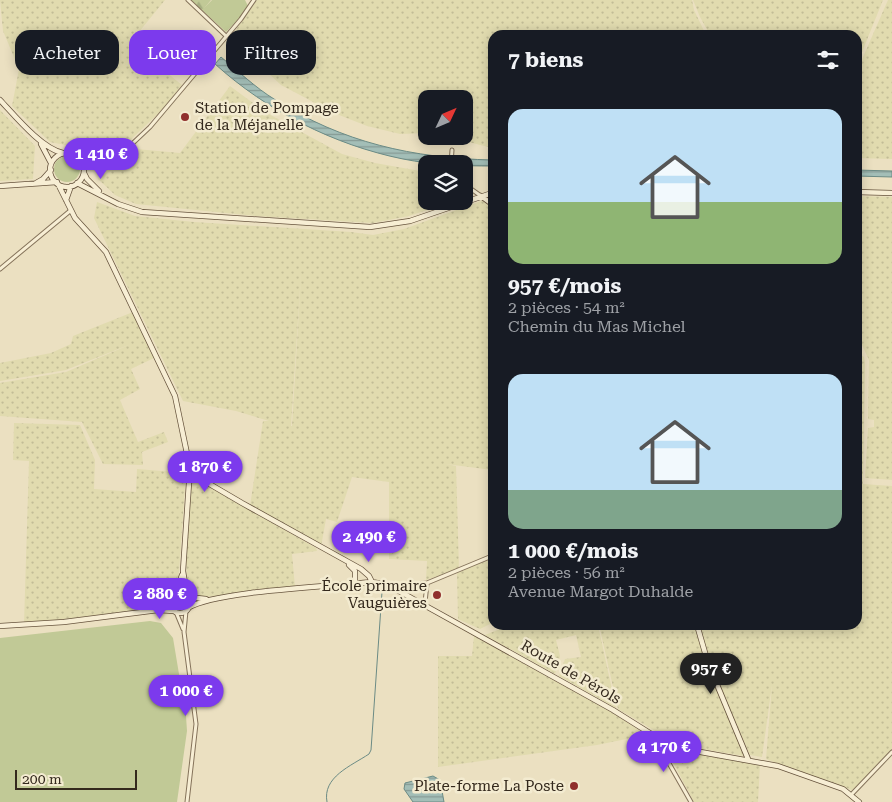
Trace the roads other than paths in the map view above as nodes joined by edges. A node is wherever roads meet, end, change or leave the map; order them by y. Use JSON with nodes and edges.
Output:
{"nodes":[{"id":1,"x":188,"y":0,"type":"edge"},
{"id":2,"x":254,"y":0,"type":"edge"},
{"id":3,"x":231,"y":30,"type":"edge"},
{"id":4,"x":226,"y":36,"type":"joint"},
{"id":5,"x":0,"y":100,"type":"edge"},
{"id":6,"x":36,"y":136,"type":"junction"},
{"id":7,"x":452,"y":150,"type":"dead end"},
{"id":8,"x":64,"y":153,"type":"junction"},
{"id":9,"x":100,"y":154,"type":"junction"},
{"id":10,"x":451,"y":155,"type":"edge"},
{"id":11,"x":77,"y":156,"type":"junction"},
{"id":12,"x":83,"y":165,"type":"junction"},
{"id":13,"x":51,"y":168,"type":"junction"},
{"id":14,"x":84,"y":172,"type":"junction"},
{"id":15,"x":57,"y":183,"type":"junction"},
{"id":16,"x":77,"y":183,"type":"junction"},
{"id":17,"x":0,"y":186,"type":"edge"},
{"id":18,"x":25,"y":186,"type":"junction"},
{"id":19,"x":71,"y":186,"type":"junction"},
{"id":20,"x":473,"y":190,"type":"edge"},
{"id":21,"x":862,"y":192,"type":"edge"},
{"id":22,"x":892,"y":193,"type":"edge"},
{"id":23,"x":488,"y":194,"type":"edge"},
{"id":24,"x":481,"y":196,"type":"junction"},
{"id":25,"x":106,"y":197,"type":"junction"},
{"id":26,"x":66,"y":201,"type":"junction"},
{"id":27,"x":488,"y":201,"type":"edge"},
{"id":28,"x":70,"y":211,"type":"junction"},
{"id":29,"x":0,"y":269,"type":"edge"},
{"id":30,"x":190,"y":468,"type":"junction"},
{"id":31,"x":488,"y":558,"type":"edge"},
{"id":32,"x":348,"y":564,"type":"junction"},
{"id":33,"x":183,"y":572,"type":"junction"},
{"id":34,"x":372,"y":582,"type":"junction"},
{"id":35,"x":427,"y":583,"type":"junction"},
{"id":36,"x":354,"y":584,"type":"junction"},
{"id":37,"x":397,"y":588,"type":"junction"},
{"id":38,"x":176,"y":593,"type":"junction"},
{"id":39,"x":187,"y":596,"type":"junction"},
{"id":40,"x":210,"y":600,"type":"junction"},
{"id":41,"x":170,"y":601,"type":"junction"},
{"id":42,"x":425,"y":603,"type":"junction"},
{"id":43,"x":187,"y":610,"type":"junction"},
{"id":44,"x":146,"y":611,"type":"junction"},
{"id":45,"x":175,"y":611,"type":"junction"},
{"id":46,"x":0,"y":626,"type":"edge"},
{"id":47,"x":698,"y":630,"type":"edge"},
{"id":48,"x":184,"y":632,"type":"junction"},
{"id":49,"x":654,"y":736,"type":"junction"},
{"id":50,"x":892,"y":752,"type":"edge"},
{"id":51,"x":748,"y":759,"type":"junction"},
{"id":52,"x":851,"y":795,"type":"junction"},
{"id":53,"x":187,"y":802,"type":"edge"},
{"id":54,"x":691,"y":802,"type":"edge"},
{"id":55,"x":859,"y":802,"type":"edge"}],
"edges":[{"from":1,"to":4,"type":"street"},
{"from":2,"to":3,"type":"street"},
{"from":4,"to":9,"type":"street"},
{"from":5,"to":6,"type":"street"},
{"from":6,"to":8,"type":"street"},
{"from":6,"to":13,"type":"street"},
{"from":7,"to":10,"type":"street"},
{"from":8,"to":11,"type":"street"},
{"from":8,"to":13,"type":"street"},
{"from":9,"to":11,"type":"street"},
{"from":9,"to":12,"type":"street"},
{"from":11,"to":12,"type":"street"},
{"from":12,"to":14,"type":"street"},
{"from":13,"to":15,"type":"street"},
{"from":13,"to":18,"type":"street"},
{"from":14,"to":16,"type":"street"},
{"from":14,"to":25,"type":"street"},
{"from":15,"to":18,"type":"street"},
{"from":15,"to":19,"type":"street"},
{"from":15,"to":26,"type":"street"},
{"from":16,"to":19,"type":"street"},
{"from":16,"to":25,"type":"street"},
{"from":17,"to":18,"type":"street"},
{"from":19,"to":26,"type":"street"},
{"from":20,"to":24,"type":"street"},
{"from":21,"to":22,"type":"street"},
{"from":23,"to":24,"type":"street"},
{"from":24,"to":25,"type":"street"},
{"from":24,"to":27,"type":"street"},
{"from":26,"to":28,"type":"street"},
{"from":28,"to":29,"type":"street"},
{"from":28,"to":30,"type":"street"},
{"from":30,"to":32,"type":"street"},
{"from":30,"to":33,"type":"street"},
{"from":31,"to":35,"type":"street"},
{"from":32,"to":34,"type":"street"},
{"from":32,"to":36,"type":"street"},
{"from":33,"to":38,"type":"street"},
{"from":33,"to":39,"type":"street"},
{"from":34,"to":36,"type":"street","name":"Route de Pérols"},
{"from":34,"to":37,"type":"street","name":"Route de Pérols"},
{"from":35,"to":37,"type":"street"},
{"from":35,"to":42,"type":"street"},
{"from":36,"to":40,"type":"street","name":"Route de Pérols"},
{"from":37,"to":42,"type":"street","name":"Route de Pérols"},
{"from":38,"to":39,"type":"street"},
{"from":38,"to":41,"type":"street"},
{"from":39,"to":40,"type":"street","name":"Route de Pérols"},
{"from":39,"to":43,"type":"street"},
{"from":40,"to":43,"type":"street","name":"Route de Pérols"},
{"from":41,"to":44,"type":"street"},
{"from":41,"to":45,"type":"street"},
{"from":42,"to":49,"type":"street","name":"Route de Pérols"},
{"from":43,"to":45,"type":"street"},
{"from":43,"to":48,"type":"street"},
{"from":44,"to":45,"type":"street"},
{"from":44,"to":46,"type":"street"},
{"from":45,"to":48,"type":"street"},
{"from":47,"to":51,"type":"street"},
{"from":48,"to":53,"type":"street"},
{"from":49,"to":51,"type":"street","name":"Route de Pérols"},
{"from":49,"to":54,"type":"street"},
{"from":50,"to":52,"type":"street"},
{"from":51,"to":52,"type":"street","name":"Route de Pérols"},
{"from":52,"to":55,"type":"street","name":"Route de Pérols"}]}
